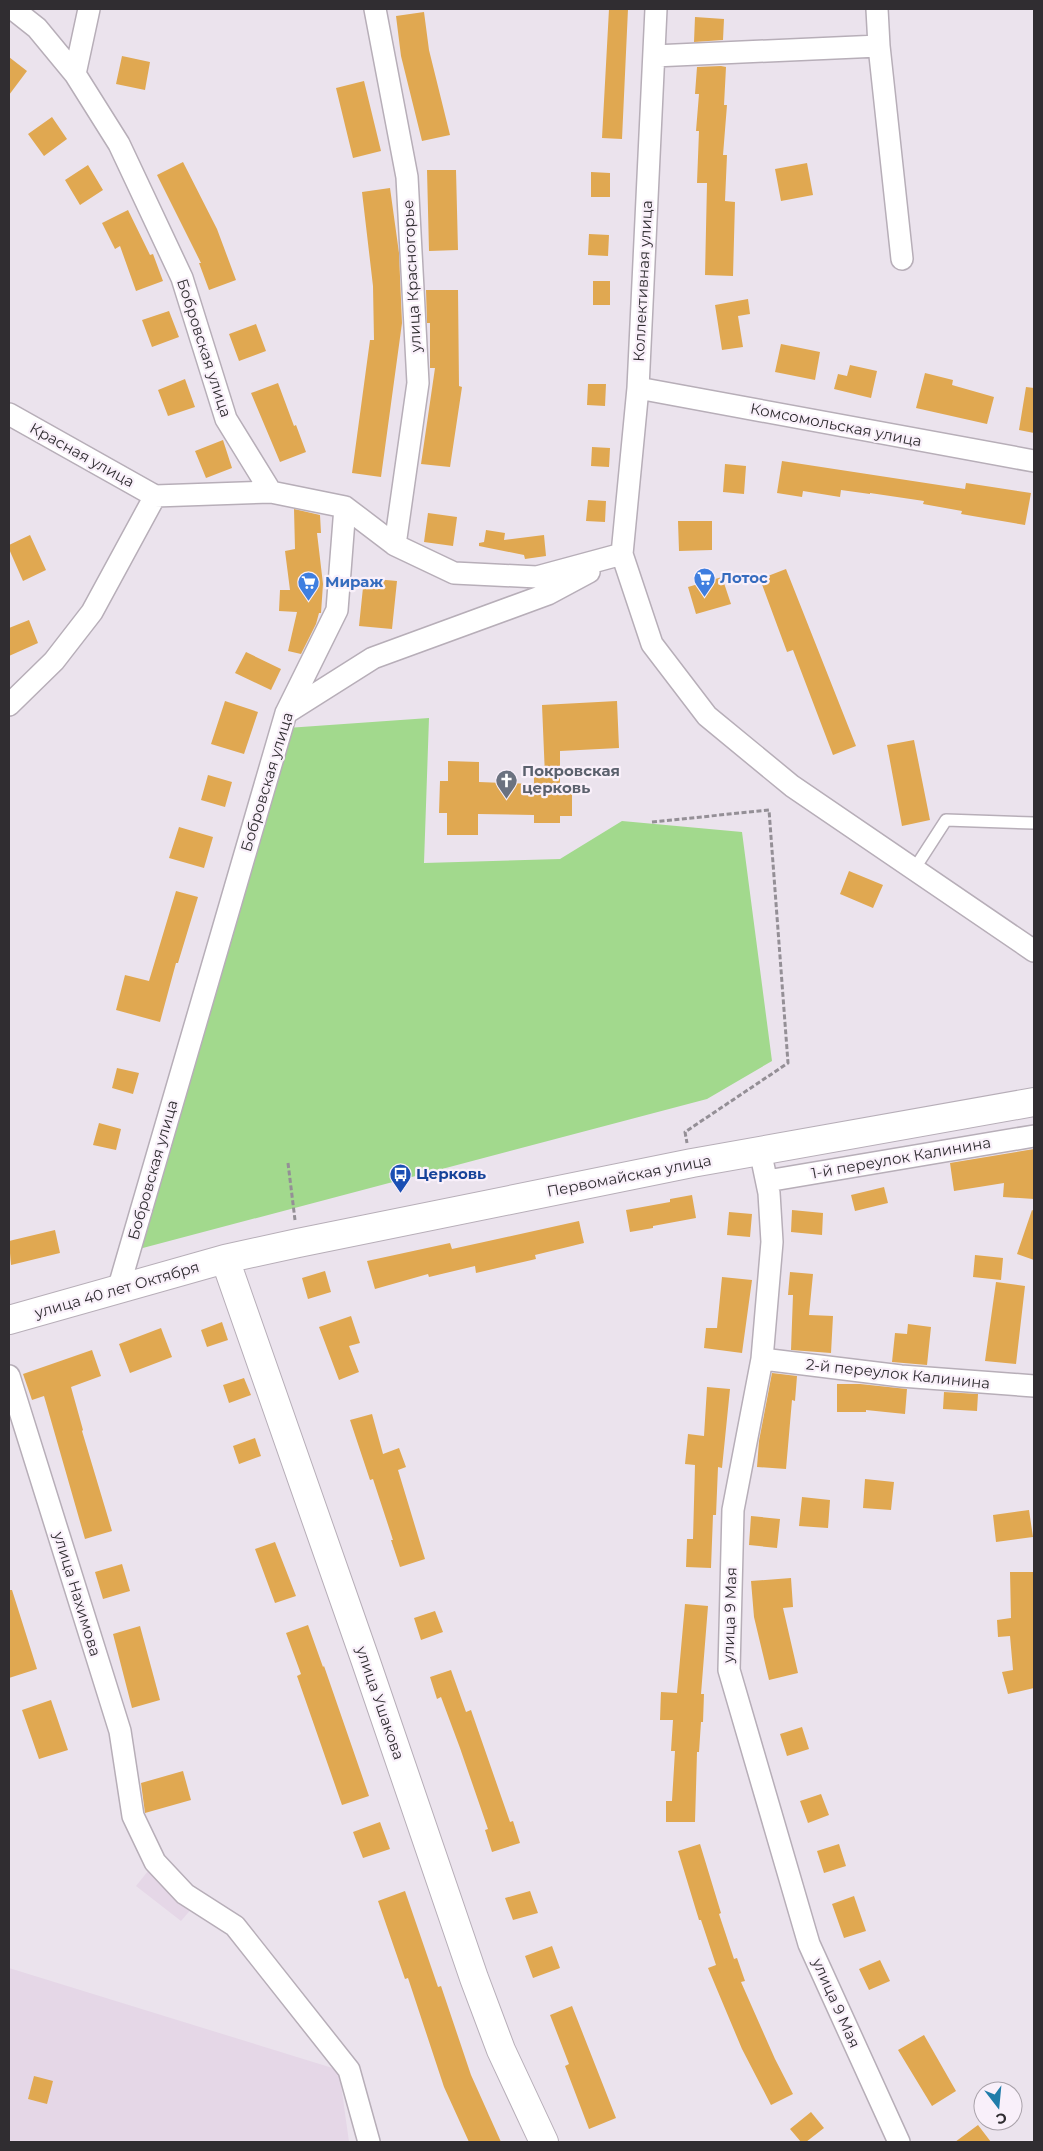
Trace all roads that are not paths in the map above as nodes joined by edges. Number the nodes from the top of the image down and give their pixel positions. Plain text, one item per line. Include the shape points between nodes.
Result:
1 (13, 9) edge
2 (89, 9) edge
3 (375, 9) edge
4 (656, 9) edge
5 (878, 9) edge
6 (879, 46) junction
7 (654, 56) junction
8 (75, 74) junction
9 (902, 259) dead end
10 (638, 388) junction
11 (9, 414) edge
12 (1034, 462) edge
13 (272, 492) junction
14 (155, 496) junction
15 (345, 506) junction
16 (395, 545) junction
17 (622, 554) junction
18 (9, 705) edge
19 (286, 713) junction
20 (1034, 823) edge
21 (915, 868) junction
22 (1034, 950) edge
23 (1034, 1102) edge
24 (1034, 1136) edge
25 (760, 1150) junction
26 (767, 1181) junction
27 (225, 1259) junction
28 (118, 1290) junction
29 (9, 1320) edge
30 (762, 1360) junction
31 (9, 1376) edge
32 (1034, 1386) edge
33 (369, 2142) edge
34 (544, 2142) edge
35 (899, 2142) edge

1 - 8 street, Бобровская улица via 37,28
2 - 8 street
3 - 16 street, улица Красногорье via 407,177 418,383
4 - 7 street, Коллективная улица
5 - 6 street
6 - 7 street
6 - 9 street
7 - 10 street, Коллективная улица
8 - 13 street, Бобровская улица via 119,144 182,278 226,420
10 - 12 street, Комсомольская улица
10 - 17 street, Коллективная улица
11 - 14 street, Красная улица
13 - 14 street
13 - 15 street
14 - 18 street via 92,612 54,661
15 - 16 street
15 - 19 street, Бобровская улица via 337,610
16 - 17 street via 454,573 537,577
17 - 19 street via 548,594 373,658
17 - 21 street via 652,644 707,716 792,786
19 - 28 street, Бобровская улица
20 - 21 lane via 946,820
21 - 22 street
23 - 25 main road, Первомайская улица
24 - 26 street, 1-й переулок Калинина
25 - 26 street, улица 9 Мая
25 - 27 main road, Первомайская улица
26 - 30 street, улица 9 Мая via 772,1242
27 - 28 main road, улица 40 лет Октября
27 - 34 main road, улица Ушакова via 474,1978 501,2050
28 - 29 main road, улица 40 лет Октября
30 - 32 street, 2-й переулок Калинина via 901,1376
30 - 35 street, улица 9 Мая via 733,1510 729,1670 809,1944
31 - 33 street, улица Нахимова via 120,1731 133,1816 155,1862 185,1894 235,1926 349,2070

